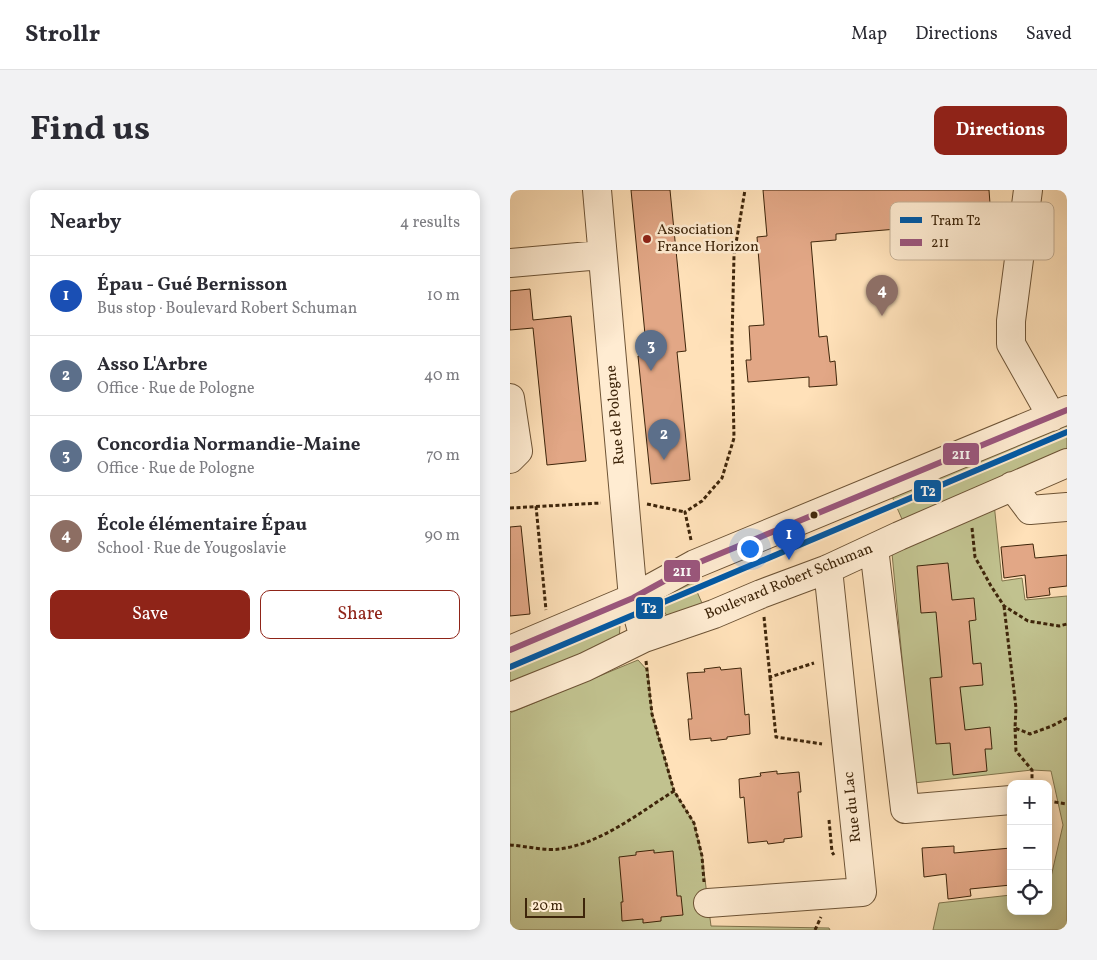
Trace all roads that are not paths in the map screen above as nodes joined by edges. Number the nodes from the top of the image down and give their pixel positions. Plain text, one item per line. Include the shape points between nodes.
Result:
1 (597, 190) edge
2 (601, 254) junction
3 (1019, 260) edge
4 (510, 263) edge
5 (510, 398) edge
6 (1059, 414) edge
7 (510, 460) edge
8 (1067, 463) edge
9 (1012, 486) junction
10 (1067, 507) edge
11 (874, 548) junction
12 (828, 569) junction
13 (633, 598) junction
14 (644, 638) junction
15 (510, 650) edge
16 (510, 697) edge
17 (1007, 800) edge
18 (708, 903) road end

1 - 2 street, Rue de Pologne
2 - 4 street
2 - 13 street, Rue de Pologne
3 - 6 street via 1011,344
5 - 7 street via 518,452
6 - 13 street via 695,564
8 - 9 street, Boulevard Robert Schuman
9 - 10 street via 1030,510
9 - 11 street, Boulevard Robert Schuman
11 - 12 street, Boulevard Robert Schuman
11 - 17 street via 905,809
12 - 14 street, Boulevard Robert Schuman
12 - 18 street, Rue du Lac via 862,892
13 - 14 street, Rue de Pologne
13 - 15 street
14 - 16 street, Boulevard Robert Schuman via 585,667

